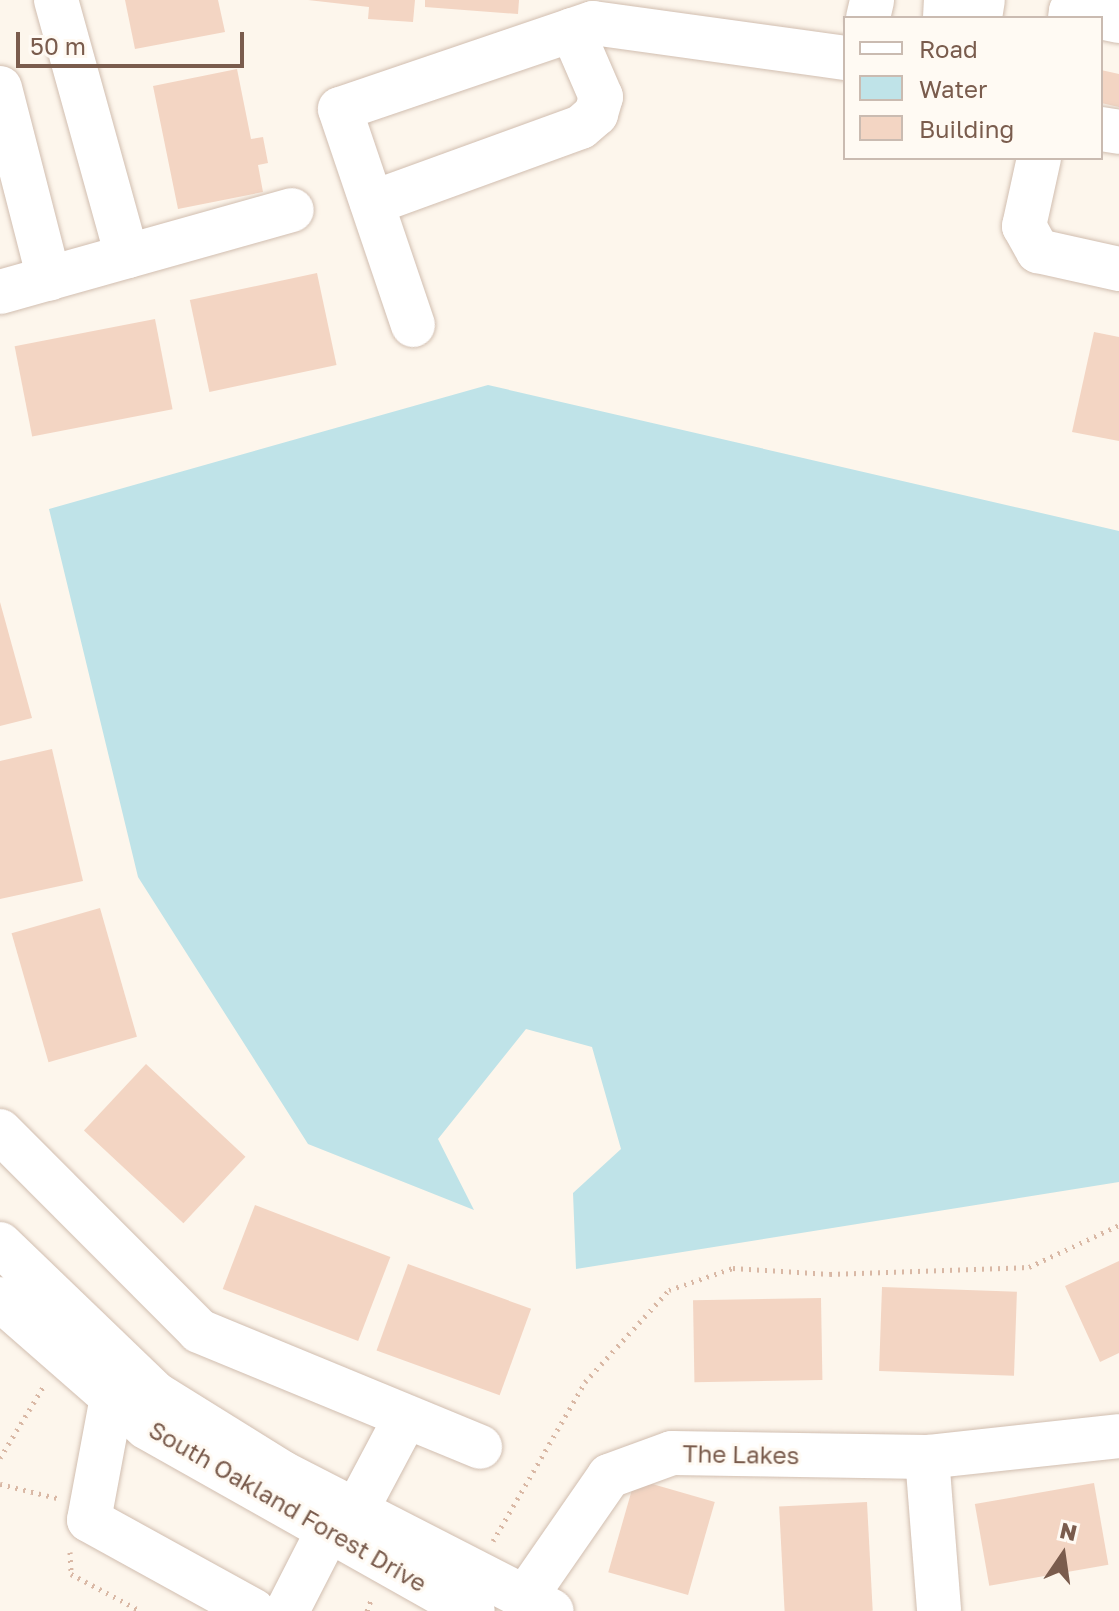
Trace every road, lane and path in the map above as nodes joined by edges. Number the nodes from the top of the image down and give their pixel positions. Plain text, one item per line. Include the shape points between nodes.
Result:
1 (56, 0) edge
2 (1070, 16) edge
3 (1095, 16) edge
4 (674, 17) edge
5 (587, 18) edge
6 (843, 58) edge
7 (0, 88) edge
8 (1039, 160) edge
9 (372, 203) junction
10 (292, 210) dead end
11 (127, 256) junction
12 (1119, 269) edge
13 (49, 279) junction
14 (0, 292) edge
15 (413, 325) dead end
16 (0, 1131) edge
17 (1119, 1225) edge
18 (0, 1244) edge
19 (0, 1299) edge
20 (45, 1384) dead end
21 (124, 1386) junction
22 (406, 1417) junction
23 (1119, 1436) edge
24 (480, 1447) dead end
25 (927, 1457) junction
26 (0, 1458) edge
27 (343, 1520) junction
28 (474, 1582) edge
29 (372, 1597) dead end
30 (539, 1604) edge
31 (254, 1611) edge
32 (287, 1611) edge
33 (367, 1611) edge
34 (939, 1611) edge

1 - 11 street
2 - 3 street via 1071,11
4 - 5 street
4 - 6 street
5 - 9 street via 601,97 596,114 581,127
5 - 9 street via 340,109
7 - 13 street
8 - 12 street via 1024,226 1038,251
9 - 15 street
10 - 11 street
11 - 13 street
13 - 14 street
16 - 22 street via 199,1331
17 - 28 path via 1029,1267 830,1274 733,1268 669,1290 585,1382
18 - 21 street, South Oakland Forest Drive
19 - 21 street, South Oakland Forest Drive
20 - 26 path
21 - 27 street, South Oakland Forest Drive via 146,1427
21 - 31 street via 89,1520
22 - 24 street
22 - 27 street
23 - 25 street, The Lakes
25 - 30 street, The Lakes via 672,1453 609,1476
25 - 34 street
27 - 28 street, South Oakland Forest Drive
27 - 32 street
28 - 30 street, South Oakland Forest Drive
29 - 33 path

